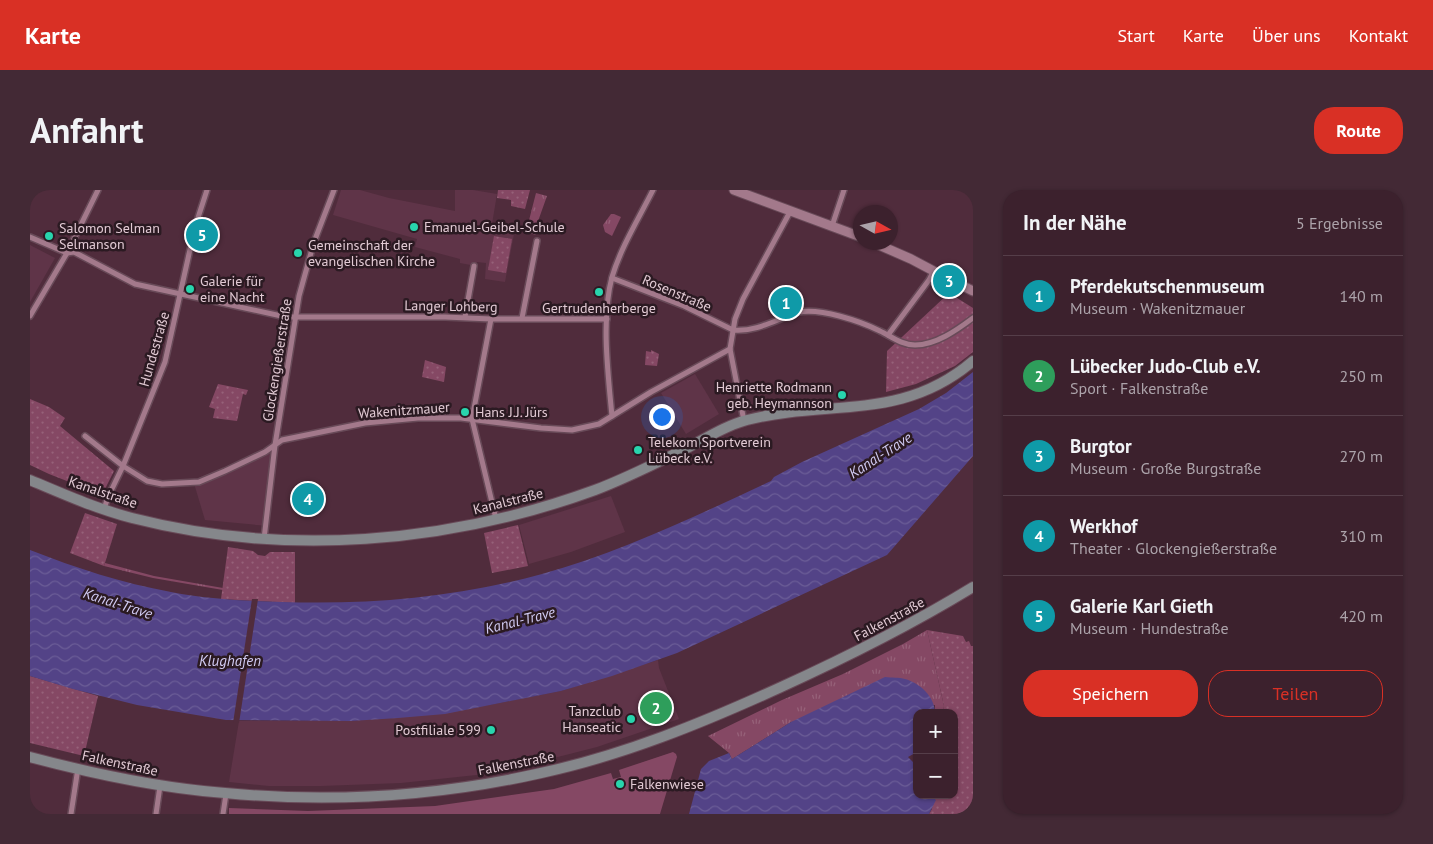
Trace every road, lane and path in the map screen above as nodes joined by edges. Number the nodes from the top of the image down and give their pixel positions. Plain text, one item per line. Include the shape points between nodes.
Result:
1 (98, 190) edge
2 (208, 190) edge
3 (334, 190) edge
4 (653, 190) edge
5 (734, 190) edge
6 (844, 190) edge
7 (791, 210) junction
8 (832, 226) junction
9 (853, 234) edge
10 (30, 237) edge
11 (537, 242) dead end
12 (890, 250) edge
13 (67, 252) junction
14 (474, 266) dead end
15 (934, 270) junction
16 (944, 273) tunnel mouth
17 (612, 278) junction
18 (973, 286) edge
19 (973, 291) edge
20 (181, 293) junction
21 (30, 316) edge
22 (296, 317) junction
23 (465, 317) junction
24 (522, 318) junction
25 (973, 318) edge
26 (491, 319) junction
27 (607, 319) junction
28 (733, 330) junction
29 (888, 335) junction
30 (730, 349) junction
31 (973, 361) edge
32 (612, 416) junction
33 (472, 419) junction
34 (744, 421) junction
35 (85, 436) dead end
36 (275, 445) junction
37 (124, 466) junction
38 (30, 480) edge
39 (104, 509) junction
40 (496, 520) junction
41 (264, 539) junction
42 (973, 587) edge
43 (30, 757) edge
44 (78, 768) junction
45 (160, 785) junction
46 (226, 794) junction
47 (71, 814) edge
48 (156, 814) edge
49 (223, 814) edge

1 - 13 street
2 - 20 street, Hundestraße via 195,227
3 - 22 street, Glockengießerstraße via 314,242
4 - 17 street
5 - 7 street
6 - 8 street
7 - 8 street
7 - 28 street via 743,300
8 - 9 street
10 - 13 street, Langer Lohberg
11 - 24 street
12 - 15 street
13 - 20 street, Langer Lohberg via 74,252 135,284
13 - 21 street
14 - 23 street
15 - 16 street
15 - 29 street
17 - 27 street
17 - 28 street, Rosenstraße via 684,306
18 - 19 street via 957,279
20 - 22 street, Langer Lohberg
20 - 37 street, Hundestraße via 164,362
22 - 23 street, Langer Lohberg
22 - 36 street, Glockengießerstraße
23 - 26 street, Langer Lohberg
24 - 26 street, Langer Lohberg
24 - 27 street, Langer Lohberg
25 - 29 street via 947,335 924,344 900,342
26 - 33 street
27 - 32 street
28 - 29 street via 754,329 798,312 841,316
28 - 30 street
30 - 32 street, Wakenitzmauer
30 - 34 street
31 - 34 main road, Kanalstraße via 933,388 900,400 862,407 771,414
32 - 33 street, Wakenitzmauer via 599,424 572,430
33 - 36 street, Wakenitzmauer via 418,418 364,423 282,440
33 - 40 street
34 - 40 main road, Kanalstraße via 599,488
35 - 37 street, Wakenitzmauer
36 - 37 street, Wakenitzmauer via 199,482 162,484 147,481
36 - 41 street, Glockengießerstraße
37 - 39 street, Hundestraße
38 - 39 main road, Kanalstraße
39 - 41 main road, Kanalstraße via 165,526
40 - 41 main road, Kanalstraße via 384,538
42 - 46 main road, Falkenstraße via 856,652 762,696 711,719 605,756 542,773 399,794 292,797
43 - 44 main road, Falkenstraße
44 - 45 main road, Falkenstraße
44 - 47 street
45 - 46 main road, Falkenstraße
45 - 48 street
46 - 49 street

